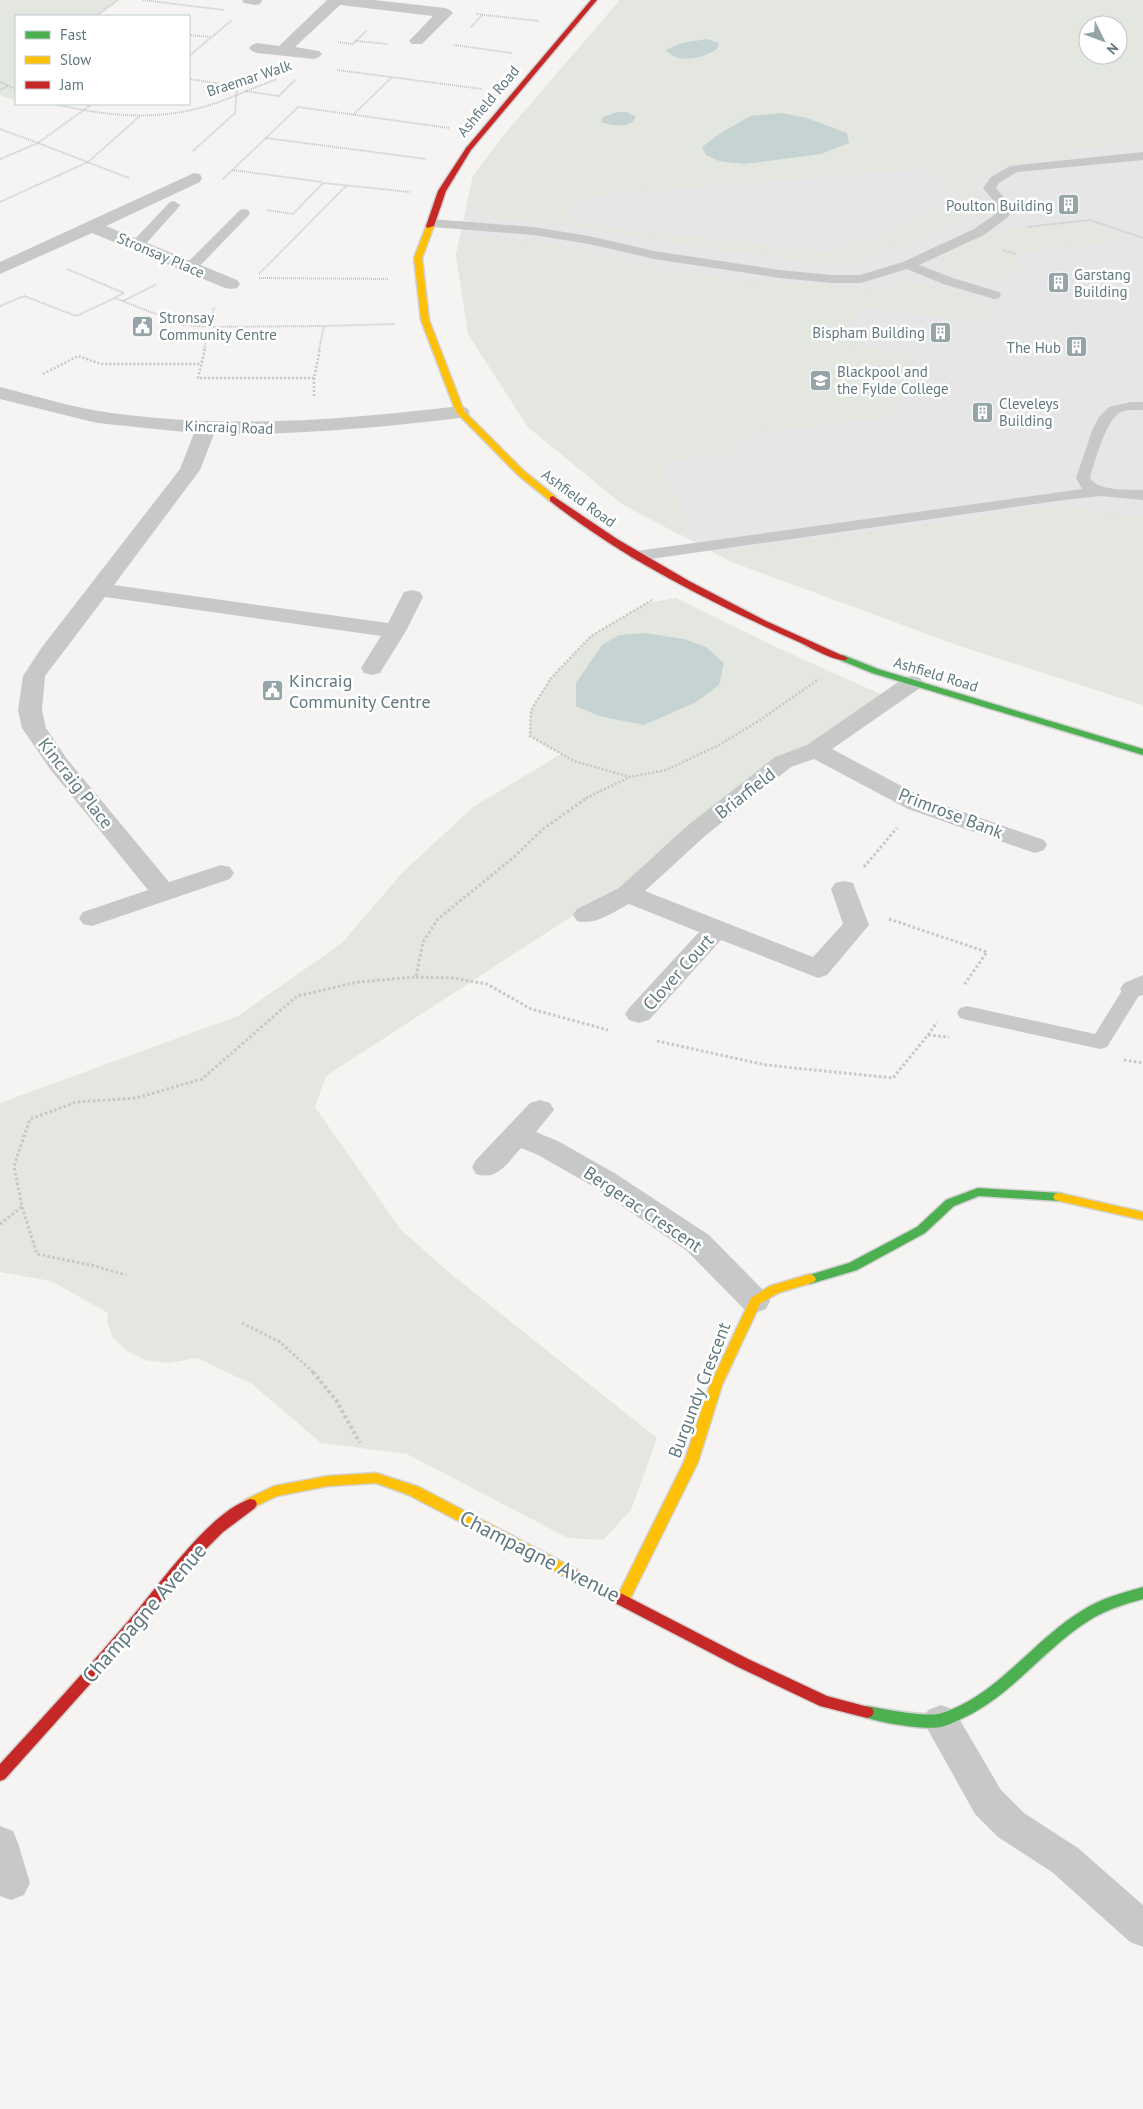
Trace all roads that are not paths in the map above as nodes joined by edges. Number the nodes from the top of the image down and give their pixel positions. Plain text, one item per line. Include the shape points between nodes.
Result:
1 (336, 0) edge
2 (594, 0) edge
3 (417, 40) dead end
4 (257, 48) dead end
5 (283, 50) junction
6 (314, 54) road end
7 (1143, 156) edge
8 (194, 178) dead end
9 (171, 195) junction
10 (244, 213) dead end
11 (432, 223) junction
12 (91, 226) junction
13 (137, 245) junction
14 (908, 265) junction
15 (191, 268) junction
16 (0, 269) edge
17 (231, 284) dead end
18 (994, 295) dead end
19 (1, 394) edge
20 (1143, 406) edge
21 (460, 412) junction
22 (206, 428) junction
23 (1101, 492) junction
24 (1143, 495) edge
25 (637, 556) junction
26 (98, 589) junction
27 (412, 598) dead end
28 (395, 631) junction
29 (372, 668) dead end
30 (912, 683) junction
31 (815, 750) junction
32 (1143, 752) edge
33 (1035, 845) dead end
34 (220, 874) dead end
35 (164, 893) junction
36 (628, 894) junction
37 (847, 898) road end
38 (586, 914) dead end
39 (92, 918) dead end
40 (716, 929) junction
41 (1138, 986) edge
42 (968, 1013) dead end
43 (639, 1014) dead end
44 (540, 1110) dead end
45 (517, 1135) junction
46 (486, 1167) dead end
47 (1143, 1216) edge
48 (755, 1301) junction
49 (1143, 1593) edge
50 (623, 1599) junction
51 (941, 1721) junction
52 (0, 1774) edge
53 (0, 1844) edge
54 (11, 1883) dead end
55 (1143, 1929) edge

1 - 3 street via 445,13
1 - 5 street
2 - 11 street, Ashfield Road via 459,163 440,196
4 - 5 street
5 - 6 street
7 - 14 lane via 1014,169 995,180 989,188 999,199 1004,214 979,232
8 - 9 street, Stronsay Place
9 - 12 street, Stronsay Place
9 - 13 lane
10 - 15 lane
11 - 14 lane via 533,231 654,255 832,279 861,279
11 - 21 street, Ashfield Road via 418,258 426,323
12 - 13 street, Stronsay Place
12 - 16 street, Stronsay Place
13 - 15 street, Stronsay Place
14 - 18 lane
15 - 17 street, Stronsay Place
19 - 22 street, Kincraig Road via 110,419
20 - 23 lane via 1118,408 1108,414 1098,430 1083,478 1088,486
21 - 22 street, Kincraig Road via 386,422 282,429
21 - 25 street, Ashfield Road via 528,479 577,518
22 - 26 street, Kincraig Place via 190,470
23 - 24 lane
23 - 25 lane
25 - 30 street, Ashfield Road via 777,630 847,661
26 - 28 street
26 - 35 street, Kincraig Place via 34,676 30,710 34,728 58,764
27 - 28 street
28 - 29 street
30 - 31 street, Briarfield
30 - 32 street, Ashfield Road
31 - 33 street, Primrose Bank via 917,804
31 - 36 street, Briarfield via 783,762 696,832
34 - 35 street
35 - 39 street
36 - 38 street, Briarfield
36 - 40 street, Clover Court
37 - 40 street, Clover Court via 856,925 818,969
40 - 43 street, Clover Court
41 - 42 lane via 1100,1042
44 - 45 street
45 - 46 street
45 - 48 street, Bergerac Crescent via 548,1148 662,1217 698,1243
47 - 48 street via 1065,1198 978,1192 950,1203 921,1230 853,1267 774,1289
48 - 50 street, Burgundy Crescent via 716,1384 691,1462
49 - 51 street via 1129,1595 1088,1613 1054,1638 1019,1672 975,1704
50 - 51 street, Champagne Avenue via 743,1663 825,1702 882,1716
50 - 52 street, Champagne Avenue via 414,1491 376,1478 328,1481 274,1491 237,1512 200,1546 68,1701
51 - 55 street via 988,1802 1011,1825 1065,1860
53 - 54 street

